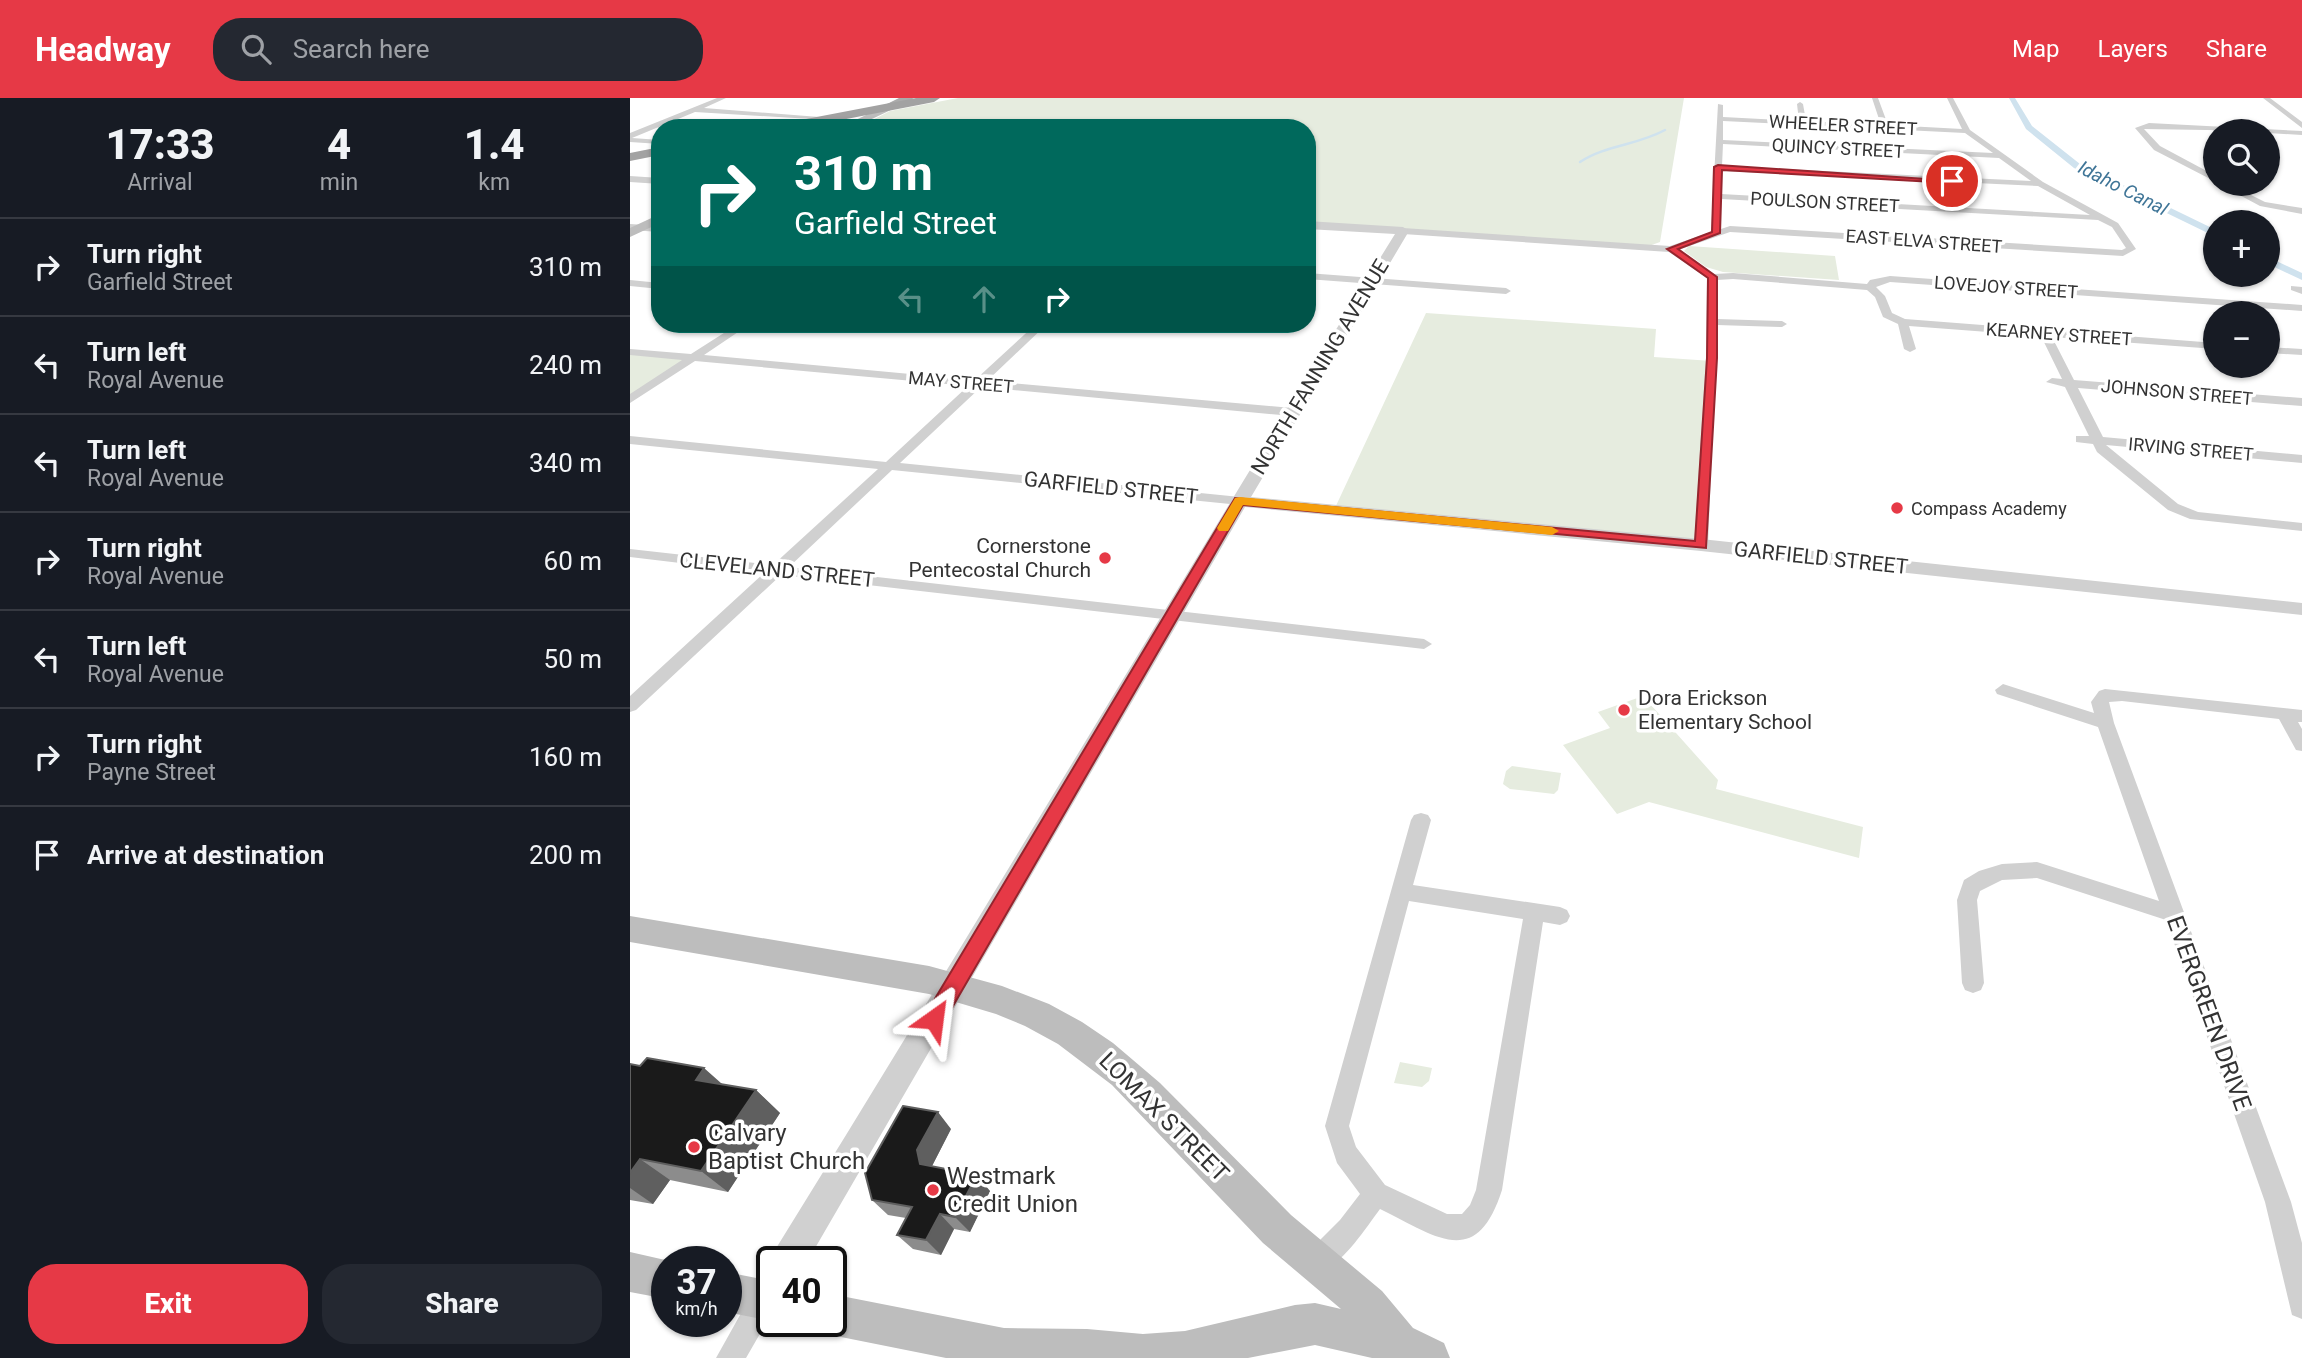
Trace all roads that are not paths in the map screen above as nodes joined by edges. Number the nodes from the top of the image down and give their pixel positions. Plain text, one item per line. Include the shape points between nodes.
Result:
1 (723, 98) edge
2 (908, 98) edge
3 (934, 98) edge
4 (1875, 98) edge
5 (1950, 98) edge
6 (2266, 98) edge
7 (1800, 104) dead end
8 (1720, 105) dead end
9 (891, 106) junction
10 (694, 110) junction
11 (828, 118) junction
12 (673, 119) edge
13 (823, 119) edge
14 (844, 119) edge
15 (862, 119) edge
16 (1720, 119) junction
17 (1803, 123) junction
18 (1885, 127) junction
19 (2203, 127) edge
20 (2302, 127) edge
21 (651, 129) edge
22 (1967, 131) junction
23 (2280, 131) edge
24 (2302, 132) edge
25 (630, 138) edge
26 (651, 141) edge
27 (1719, 142) junction
28 (651, 153) edge
29 (1999, 156) junction
30 (630, 157) edge
31 (1718, 167) junction
32 (2203, 173) edge
33 (630, 180) edge
34 (651, 181) edge
35 (2040, 184) junction
36 (1716, 195) junction
37 (2247, 196) edge
38 (2302, 211) edge
39 (2102, 219) junction
40 (651, 222) edge
41 (1316, 226) edge
42 (634, 229) edge
43 (1403, 231) junction
44 (1716, 233) junction
45 (1671, 249) junction
46 (1316, 277) edge
47 (1712, 277) junction
48 (1371, 281) junction
49 (630, 283) edge
50 (651, 285) edge
51 (1870, 287) junction
52 (1506, 291) dead end
53 (2302, 308) edge
54 (1712, 322) junction
55 (1903, 322) junction
56 (1782, 324) dead end
57 (731, 333) edge
58 (1032, 333) edge
59 (2045, 333) junction
60 (2203, 345) edge
61 (1910, 349) dead end
62 (2280, 351) edge
63 (630, 352) edge
64 (2302, 352) edge
65 (692, 358) junction
66 (2052, 382) dead end
67 (977, 383) junction
68 (2068, 383) junction
69 (630, 398) edge
70 (2302, 402) edge
71 (1292, 412) junction
72 (2080, 439) dead end
73 (630, 440) edge
74 (2097, 441) junction
75 (2302, 459) edge
76 (887, 466) junction
77 (1240, 501) junction
78 (2302, 527) edge
79 (1701, 545) junction
80 (630, 553) edge
81 (775, 569) junction
82 (2302, 609) edge
83 (1172, 615) junction
84 (1424, 644) dead end
85 (2003, 690) dead end
86 (630, 706) edge
87 (2294, 715) edge
88 (2105, 723) junction
89 (2302, 745) edge
90 (1421, 820) dead end
91 (1401, 892) junction
92 (1534, 912) junction
93 (2173, 914) junction
94 (1560, 916) dead end
95 (630, 929) edge
96 (1973, 984) dead end
97 (954, 986) junction
98 (1376, 1194) junction
99 (798, 1246) edge
100 (1315, 1263) junction
101 (630, 1272) edge
102 (2300, 1274) edge
103 (651, 1276) edge
104 (756, 1302) edge
105 (2302, 1306) edge
106 (847, 1318) edge
107 (1412, 1354) edge
108 (1011, 1355) edge
109 (730, 1358) edge

1 - 10 street
2 - 9 main road
3 - 9 highway
4 - 18 street
5 - 22 street
6 - 20 street
7 - 17 street
8 - 16 street
9 - 11 highway
9 - 15 main road
10 - 11 street
10 - 12 street
11 - 13 highway
11 - 14 highway
16 - 17 street, WHEELER STREET
16 - 27 street
17 - 18 street, WHEELER STREET
18 - 22 street, WHEELER STREET
19 - 32 street via 2139,128 2157,148
21 - 25 street
22 - 29 street
23 - 24 street
25 - 26 street
27 - 29 street, QUINCY STREET
27 - 31 street
28 - 30 highway
29 - 35 street
31 - 35 street
31 - 36 street
33 - 34 street
35 - 39 street
36 - 39 street, POULSON STREET
36 - 44 street
37 - 38 street via 2263,204
39 - 44 street, EAST ELVA STREET via 2115,225 2132,249 2123,253 1730,229
40 - 42 main road
41 - 43 street
43 - 45 street
43 - 48 street, NORTH FANNING AVENUE
44 - 45 street, EAST ELVA STREET
45 - 47 street
46 - 48 street
47 - 51 street, LOVEJOY STREET
47 - 54 street
48 - 52 street
48 - 71 street, NORTH FANNING AVENUE
49 - 50 street
51 - 53 street, LOVEJOY STREET via 1890,279
51 - 55 street via 1880,296 1887,315
54 - 56 street
54 - 79 street
55 - 59 street, KEARNEY STREET
55 - 61 street
57 - 65 street
58 - 67 street
59 - 60 street, KEARNEY STREET
59 - 68 street
62 - 64 street
63 - 65 street, MAY STREET
65 - 67 street, MAY STREET
65 - 69 street
66 - 68 street, JOHNSON STREET
67 - 71 street, MAY STREET
67 - 76 street
68 - 70 street, JOHNSON STREET
68 - 74 street
71 - 77 street, NORTH FANNING AVENUE
72 - 74 street, IRVING STREET
73 - 76 street, GARFIELD STREET
74 - 75 street, IRVING STREET
74 - 78 street via 2173,508 2195,516
76 - 77 street, GARFIELD STREET
76 - 81 street
77 - 79 street, GARFIELD STREET
77 - 83 street, NORTH FANNING AVENUE
79 - 82 street, GARFIELD STREET
80 - 81 street, CLEVELAND STREET
81 - 83 street, CLEVELAND STREET
81 - 86 street
83 - 84 street, CLEVELAND STREET
83 - 97 street, NORTH FANNING AVENUE
85 - 88 street
87 - 88 street via 2105,695 2100,702
87 - 89 street
88 - 93 street, EVERGREEN DRIVE
90 - 91 street
91 - 92 street
91 - 98 street via 1337,1126 1346,1154
92 - 94 street
92 - 98 street via 1483,1210 1469,1227 1457,1229
93 - 96 street via 2037,870 1992,873 1971,887 1966,900
93 - 102 street, EVERGREEN DRIVE
95 - 97 main road, LOMAX STREET
97 - 99 street, NORTH FANNING AVENUE
97 - 100 main road, LOMAX STREET via 1060,1027 1100,1052
98 - 100 street
100 - 107 main road, LOMAX STREET via 1360,1298
101 - 103 main road
102 - 105 street, EVERGREEN DRIVE
104 - 109 street
106 - 108 main road
107 - 108 main road via 1315,1324 1185,1352 1143,1355 1087,1350

